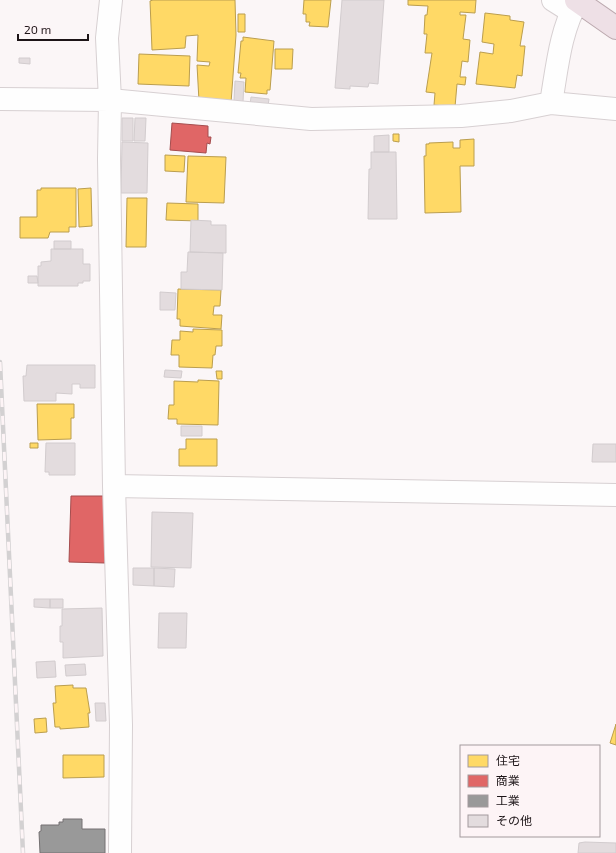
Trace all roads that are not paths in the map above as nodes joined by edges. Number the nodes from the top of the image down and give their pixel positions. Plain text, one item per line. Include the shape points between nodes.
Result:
1 (111, 0) edge
2 (553, 0) edge
3 (576, 3) edge
4 (616, 28) edge
5 (0, 99) edge
6 (110, 100) junction
7 (551, 104) junction
8 (616, 109) edge
9 (114, 486) junction
10 (616, 495) edge
11 (120, 853) edge

1 - 6 street via 107,38
2 - 3 street
3 - 4 highway
3 - 7 street via 562,43
5 - 6 street
6 - 7 street via 311,118 461,116
6 - 9 street via 108,159
7 - 8 street
9 - 10 street
9 - 11 street via 120,725

